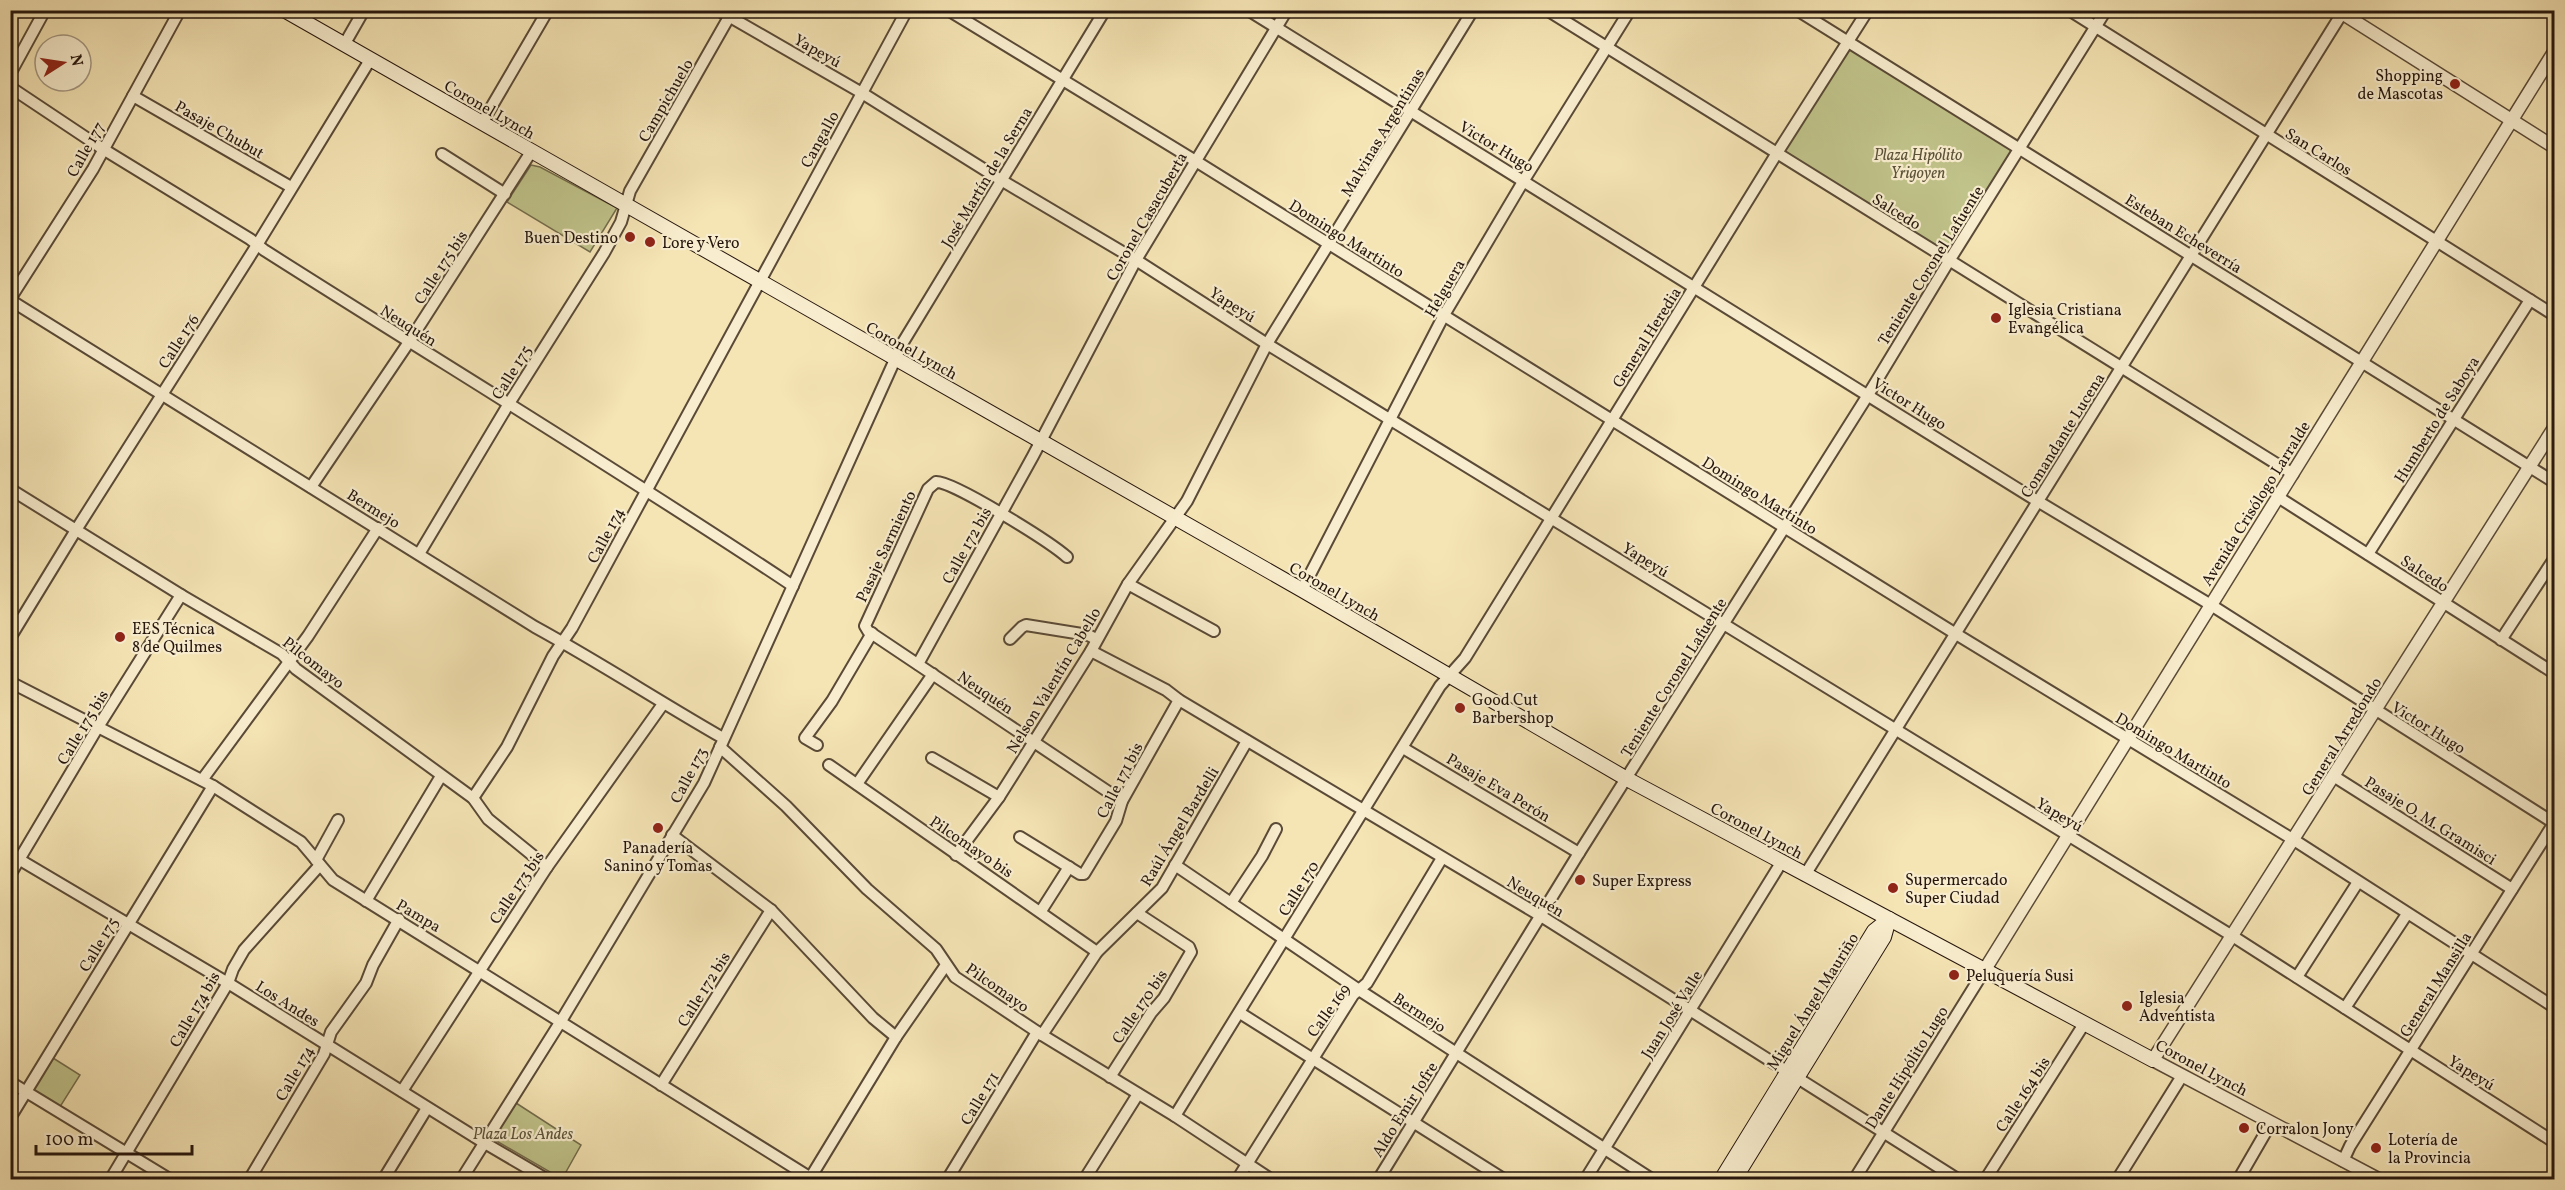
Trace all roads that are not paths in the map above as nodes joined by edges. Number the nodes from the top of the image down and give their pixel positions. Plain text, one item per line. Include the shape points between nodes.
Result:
1 (45, 10) edge
2 (180, 10) edge
3 (284, 10) edge
4 (364, 10) edge
5 (548, 10) edge
6 (718, 10) edge
7 (907, 10) edge
8 (948, 10) edge
9 (1105, 10) edge
10 (1248, 10) edge
11 (1287, 10) edge
12 (1473, 10) edge
13 (1547, 10) edge
14 (1630, 10) edge
15 (1797, 10) edge
16 (1868, 10) edge
17 (2069, 10) edge
18 (2106, 10) edge
19 (2341, 12) edge
20 (731, 14) edge
21 (2096, 27) junction
22 (1276, 29) junction
23 (1848, 42) junction
24 (344, 45) junction
25 (1608, 47) junction
26 (2554, 52) edge
27 (370, 60) junction
28 (10, 74) edge
29 (1062, 80) junction
30 (10, 87) edge
31 (862, 93) junction
32 (133, 96) junction
33 (1412, 112) junction
34 (2514, 120) junction
35 (482, 123) junction
36 (2265, 135) junction
37 (2554, 147) edge
38 (103, 149) junction
39 (2019, 149) junction
40 (531, 152) junction
41 (1777, 153) junction
42 (442, 154) dead end
43 (1194, 160) junction
44 (1001, 180) junction
45 (1524, 180) junction
46 (291, 188) junction
47 (505, 194) junction
48 (626, 205) junction
49 (2438, 242) junction
50 (257, 245) junction
51 (1330, 246) junction
52 (2191, 255) junction
53 (1136, 260) junction
54 (1949, 261) junction
55 (758, 282) junction
56 (1695, 286) junction
57 (10, 299) edge
58 (2530, 300) junction
59 (1444, 315) junction
60 (2554, 315) edge
61 (409, 342) junction
62 (1267, 344) junction
63 (894, 360) junction
64 (2362, 362) junction
65 (2122, 367) junction
66 (161, 395) junction
67 (1868, 395) junction
68 (508, 405) junction
69 (2454, 418) junction
70 (1390, 419) junction
71 (1612, 420) junction
72 (2554, 428) edge
73 (1041, 442) junction
74 (2530, 467) junction
75 (2293, 474) junction
76 (2554, 482) edge
77 (311, 487) junction
78 (10, 489) edge
79 (646, 490) junction
80 (2278, 497) junction
81 (2039, 501) junction
82 (1000, 514) junction
83 (1551, 518) junction
84 (1175, 519) junction
85 (378, 528) junction
86 (1784, 528) junction
87 (76, 530) junction
88 (419, 554) junction
89 (2368, 554) junction
90 (1067, 557) dead end
91 (2554, 559) edge
92 (1128, 584) junction
93 (793, 586) junction
94 (1302, 590) junction
95 (182, 595) junction
96 (2445, 603) junction
97 (2211, 605) junction
98 (1723, 624) junction
99 (869, 630) junction
100 (1214, 631) dead end
101 (1956, 634) junction
102 (10, 638) edge
103 (1011, 639) dead end
104 (1096, 639) junction
105 (2501, 640) junction
106 (563, 642) junction
107 (1091, 651) junction
108 (289, 659) junction
109 (918, 664) junction
110 (2554, 673) edge
111 (933, 674) junction
112 (1448, 677) junction
113 (10, 682) edge
114 (1179, 700) junction
115 (663, 704) junction
116 (2376, 712) junction
117 (98, 727) junction
118 (1896, 732) junction
119 (2128, 740) junction
120 (1247, 741) junction
121 (1034, 742) junction
122 (722, 743) junction
123 (817, 745) dead end
124 (1403, 748) junction
125 (932, 758) dead end
126 (829, 765) dead end
127 (441, 776) junction
128 (2335, 777) junction
129 (1627, 779) junction
130 (202, 780) junction
131 (857, 784) junction
132 (213, 786) junction
133 (999, 797) junction
134 (473, 798) junction
135 (1122, 801) junction
136 (1364, 810) junction
137 (338, 820) dead end
138 (2554, 823) edge
139 (1276, 830) dead end
140 (672, 835) junction
141 (2066, 836) junction
142 (1020, 837) dead end
143 (2294, 840) junction
144 (1579, 853) junction
145 (956, 855) junction
146 (15, 857) edge
147 (1442, 858) junction
148 (318, 862) junction
149 (1781, 862) junction
150 (1175, 865) junction
151 (547, 867) junction
152 (1069, 867) junction
153 (10, 875) edge
154 (1805, 875) junction
155 (2358, 882) junction
156 (2512, 889) junction
157 (366, 901) junction
158 (1231, 903) junction
159 (771, 910) junction
160 (1041, 910) junction
161 (1137, 913) junction
162 (2407, 914) junction
163 (1541, 916) junction
164 (1889, 919) junction
165 (399, 920) junction
166 (127, 924) junction
167 (2234, 937) junction
168 (1285, 938) junction
169 (1097, 952) junction
170 (2472, 954) junction
171 (946, 965) junction
172 (479, 969) junction
173 (1984, 971) junction
174 (2298, 977) junction
175 (228, 983) junction
176 (1359, 990) junction
177 (2345, 1008) junction
178 (2554, 1008) edge
179 (1691, 1010) junction
180 (1240, 1013) junction
181 (561, 1021) junction
182 (2084, 1024) junction
183 (1040, 1034) junction
184 (896, 1037) junction
185 (327, 1045) junction
186 (2410, 1051) junction
187 (1456, 1053) junction
188 (1312, 1057) junction
189 (2153, 1060) junction
190 (1793, 1074) junction
191 (2182, 1076) junction
192 (1110, 1077) junction
193 (10, 1082) edge
194 (661, 1085) junction
195 (402, 1091) junction
196 (27, 1092) junction
197 (1138, 1094) junction
198 (427, 1108) junction
199 (1175, 1116) junction
200 (10, 1118) edge
201 (1414, 1121) junction
202 (2271, 1123) junction
203 (1884, 1132) junction
204 (483, 1142) junction
205 (2554, 1142) edge
206 (1606, 1148) junction
207 (127, 1152) junction
208 (2343, 1161) junction
209 (1247, 1164) junction
210 (1382, 1178) edge
211 (2371, 1178) edge
212 (110, 1179) edge
213 (171, 1179) edge
214 (249, 1179) edge
215 (383, 1179) edge
216 (461, 1179) edge
217 (548, 1179) edge
218 (811, 1179) edge
219 (947, 1179) edge
220 (1084, 1179) edge
221 (1237, 1179) edge
222 (1272, 1179) edge
223 (1505, 1179) edge
224 (1586, 1179) edge
225 (1653, 1179) edge
226 (1721, 1179) edge
227 (1734, 1179) edge
228 (1854, 1179) edge
229 (1959, 1179) edge
230 (1985, 1179) edge
231 (2117, 1179) edge
232 (2238, 1179) edge

1 - 28 street
2 - 32 street, Calle 177
3 - 24 main road, Coronel Lynch
4 - 24 street
5 - 35 street
6 - 20 street, Yapeyú
7 - 31 street, Cangallo
8 - 29 street, Domingo Martinto
9 - 29 street, José Martín de la Serna
10 - 22 street, Victor Hugo
11 - 22 street, Coronel Casacuberta
12 - 33 street, Malvinas Argentinas
13 - 25 street, Salcedo
14 - 25 street, Helguera
15 - 23 street, Esteban Echeverría
16 - 23 street, General Heredia
17 - 21 street, San Carlos
18 - 21 street, Teniente Coronel Lafuente
19 - 34 street
19 - 36 street, Comandante Lucena
20 - 31 street, Yapeyú
20 - 48 street, Campichuelo via 630,191
21 - 36 street, San Carlos
21 - 39 street, Teniente Coronel Lafuente
22 - 33 street, Victor Hugo
22 - 43 street, Coronel Casacuberta
23 - 39 street, Esteban Echeverría
23 - 41 street, General Heredia
24 - 27 main road, Coronel Lynch
25 - 41 street, Salcedo
25 - 45 street, Helguera
26 - 34 street, Avenida Crisólogo Larralde
27 - 35 main road, Coronel Lynch
27 - 46 street, Calle 176
29 - 43 street, Domingo Martinto
29 - 44 street, José Martín de la Serna
30 - 38 street, Neuquén
31 - 44 street, Yapeyú
31 - 55 street, Cangallo
32 - 38 street, Calle 177
32 - 46 street, Pasaje Chubut
33 - 45 street, Victor Hugo
33 - 51 street, Malvinas Argentinas
34 - 37 street
34 - 49 street, Avenida Crisólogo Larralde
35 - 40 main road, Coronel Lynch
36 - 49 street, San Carlos
36 - 52 street, Comandante Lucena
38 - 50 street, Neuquén
38 - 57 street, Calle 177
39 - 52 street, Esteban Echeverría
39 - 54 street, Teniente Coronel Lafuente
40 - 47 street, Calle 175 bis
40 - 48 main road, Coronel Lynch
41 - 54 street, Salcedo
41 - 56 street, General Heredia
42 - 47 street
43 - 51 street, Domingo Martinto
43 - 53 street, Coronel Casacuberta
44 - 53 street, Yapeyú
44 - 63 street, José Martín de la Serna
45 - 56 street, Victor Hugo
45 - 59 street, Helguera
46 - 50 street, Calle 176
47 - 61 street, Calle 175 bis
48 - 55 main road, Coronel Lynch
48 - 68 street, Calle 175 via 604,253
49 - 58 street, San Carlos
49 - 64 street, Avenida Crisólogo Larralde
50 - 61 street, Neuquén
50 - 66 street, Calle 176
51 - 59 street, Domingo Martinto
51 - 62 street, Malvinas Argentinas
52 - 64 street, Esteban Echeverría
52 - 65 street, Comandante Lucena
53 - 62 street, Yapeyú
53 - 73 street, Coronel Casacuberta
54 - 65 street, Salcedo
54 - 67 street, Teniente Coronel Lafuente
55 - 63 main road, Coronel Lynch
55 - 79 street, Calle 174
56 - 67 street, Victor Hugo
56 - 71 street, General Heredia
57 - 66 street, Bermejo
58 - 60 street, San Carlos
58 - 69 street, Humberto de Saboya
59 - 70 street, Helguera
59 - 71 street, Domingo Martinto
61 - 68 street, Neuquén
61 - 77 street, Calle 175 bis
62 - 70 street, Yapeyú
62 - 84 street, Malvinas Argentinas via 1188,501
63 - 73 main road, Coronel Lynch
63 - 93 street, Calle 173
64 - 69 street, Esteban Echeverría
64 - 75 street, Avenida Crisólogo Larralde
65 - 75 street, Salcedo
65 - 81 street, Comandante Lucena
66 - 77 street, Bermejo
66 - 87 street, Calle 176
67 - 81 street, Victor Hugo
67 - 86 street, Teniente Coronel Lafuente
68 - 79 street, Neuquén
68 - 88 street, Calle 175
69 - 74 street, Esteban Echeverría
69 - 89 street, Humberto de Saboya
70 - 83 street, Yapeyú
70 - 94 street, Helguera
71 - 83 street, General Heredia
71 - 86 street, Domingo Martinto
72 - 74 street, General Arredondo
73 - 82 street, Calle 172 bis
73 - 84 main road, Coronel Lynch
74 - 76 street, Esteban Echeverría
74 - 96 street, General Arredondo
75 - 80 street, Avenida Crisólogo Larralde
77 - 85 street, Bermejo
78 - 87 street, Pilcomayo
79 - 93 street, Neuquén
79 - 106 street, Calle 174
80 - 89 street, Salcedo
80 - 97 street, Avenida Crisólogo Larralde
81 - 97 street, Victor Hugo
81 - 101 street, Comandante Lucena
82 - 90 street via 1051,543
82 - 99 street, Pasaje Sarmiento via 948,483 936,482 928,489
82 - 109 street, Calle 172 bis
83 - 98 street, Yapeyú
83 - 112 street, General Heredia via 1465,658
84 - 92 street, Nelson Valentín Cabello
84 - 94 main road, Coronel Lynch
85 - 88 street, Bermejo
85 - 108 street
86 - 98 street, Teniente Coronel Lafuente
86 - 101 street, Domingo Martinto
87 - 95 street, Pilcomayo
87 - 102 street, Calle 176
88 - 106 street, Bermejo
89 - 96 street, Salcedo
91 - 105 street
92 - 100 street
92 - 104 street, Nelson Valentín Cabello
93 - 122 street, Calle 173
94 - 112 main road, Coronel Lynch
95 - 108 street, Pilcomayo
95 - 117 street, Calle 175 bis
96 - 105 street, Salcedo
96 - 116 street, General Arredondo
97 - 116 street, Victor Hugo
97 - 119 street, Avenida Crisólogo Larralde
98 - 118 street, Yapeyú
98 - 129 street, Teniente Coronel Lafuente
99 - 109 street, Neuquén
99 - 123 street, Pasaje Sarmiento via 832,701 805,738
101 - 118 street, Comandante Lucena
101 - 119 street, Domingo Martinto
103 - 104 street via 1026,625
104 - 107 street, Nelson Valentín Cabello
105 - 110 street, Salcedo
106 - 115 street, Bermejo
106 - 134 street, Calle 174 via 507,747
107 - 114 street, Neuquén
107 - 121 street, Nelson Valentín Cabello
108 - 127 street, Pilcomayo via 296,669
108 - 130 street
109 - 111 street, Neuquén
111 - 121 street, Neuquén
111 - 131 street
112 - 124 street, Calle 170
112 - 129 main road, Coronel Lynch
113 - 117 street, Pampa
114 - 120 street, Neuquén
114 - 135 street, Calle 171 bis
115 - 122 street, Bermejo
115 - 151 street, Calle 173 bis
116 - 128 street, General Arredondo
116 - 138 street, Victor Hugo
117 - 130 street, Pampa
117 - 146 street, Calle 175 bis
118 - 141 street, Yapeyú
118 - 154 street, Comandante Lucena
119 - 141 street, Avenida Crisólogo Larralde
119 - 143 street, Domingo Martinto
120 - 136 street, Neuquén
120 - 150 street, Raúl Ángel Bardelli
121 - 133 street, Nelson Valentín Cabello
121 - 135 street, Neuquén
122 - 140 street, Calle 173 via 704,783
122 - 171 street, Pilcomayo via 867,889 936,949
124 - 136 street, Calle 170
124 - 144 street, Pasaje Eva Perón
125 - 133 street
126 - 131 street, Pilcomayo bis
127 - 134 street, Pilcomayo
127 - 157 street
128 - 143 street, General Arredondo
128 - 156 street, Pasaje O. M. Gramisci
129 - 144 street, Aldo Emir Jofre
129 - 149 main road, Coronel Lynch
130 - 132 street, Pampa
131 - 145 street, Pilcomayo bis
132 - 148 street, Pampa via 301,842
132 - 166 street, Calle 175
133 - 145 street, Nelson Valentín Cabello
134 - 151 street, Pilcomayo via 488,819
135 - 152 street, Calle 171 bis via 1116,820 1084,874
136 - 147 street, Neuquén
136 - 168 street, Calle 170
137 - 148 street, Calle 174 bis
138 - 156 street, General Mansilla
139 - 158 street
140 - 159 street
140 - 181 street, Calle 173
141 - 167 street, Yapeyú
141 - 173 street, Avenida Crisólogo Larralde
142 - 152 street
143 - 155 street, Domingo Martinto
143 - 167 street, General Arredondo
144 - 163 street, Aldo Emir Jofre
145 - 160 street, Pilcomayo bis
146 - 153 street, Calle 175 bis
146 - 166 street, Los Andes
147 - 163 street, Neuquén
147 - 176 street, Calle 169 via 1367,983
148 - 157 street, Pampa via 329,877
148 - 175 street, Calle 174 bis via 244,950
149 - 154 main road, Coronel Lynch
149 - 179 street, Juan José Valle
150 - 158 street, Bermejo
150 - 161 street, Raúl Ángel Bardelli via 1162,888
151 - 172 street, Calle 173 bis
152 - 160 street
154 - 164 main road, Coronel Lynch
155 - 162 street, Domingo Martinto
155 - 174 street
156 - 170 street, General Mansilla
157 - 165 street, Pampa
158 - 168 street, Bermejo
159 - 184 street via 873,1018
159 - 194 street, Calle 172 bis
160 - 169 street, Pilcomayo bis
161 - 169 street, Raúl Ángel Bardelli
161 - 192 street, Calle 170 bis via 1191,952
162 - 170 street, Domingo Martinto
162 - 177 street
163 - 179 street, Neuquén
163 - 187 street, Aldo Emir Jofre
164 - 173 main road, Coronel Lynch
164 - 190 main road, Miguel Ángel Mauriño via 1875,931
165 - 172 street, Pampa
165 - 185 street, Calle 174 via 366,983 331,1032
166 - 175 street, Los Andes
166 - 196 street, Calle 175
167 - 174 street, Yapeyú
167 - 189 street, General Arredondo
168 - 176 street, Bermejo
168 - 180 street, Calle 170
169 - 183 street, Raúl Ángel Bardelli
170 - 178 street, Domingo Martinto
170 - 186 street, General Mansilla
171 - 183 street, Pilcomayo via 955,977
171 - 184 street
172 - 181 street, Pampa
172 - 195 street, Calle 173 bis
173 - 182 main road, Coronel Lynch
173 - 203 street, Dante Hipólito Lugo
174 - 177 street, Yapeyú
175 - 185 street, Los Andes
175 - 207 street, Calle 174 bis
176 - 187 street, Bermejo
176 - 188 street, Calle 169
177 - 186 street, Yapeyú
179 - 190 street, Neuquén
179 - 206 street, Juan José Valle
180 - 188 street
180 - 199 street, Calle 170
181 - 194 street, Pampa
181 - 204 street, Calle 173
182 - 189 main road, Coronel Lynch
182 - 230 street, Calle 164 bis
183 - 192 street, Pilcomayo
183 - 219 street, Calle 171
184 - 218 street
185 - 195 street, Los Andes
185 - 214 street, Calle 174
186 - 205 street, Yapeyú
186 - 208 street, General Mansilla
187 - 201 street, Aldo Emir Jofre
187 - 206 street, Bermejo
188 - 201 street
188 - 209 street, Calle 169
189 - 191 street, Coronel Lynch
190 - 203 street, Neuquén
190 - 226 main road, Miguel Ángel Mauriño
190 - 227 main road, Miguel Ángel Mauriño
191 - 202 street, Coronel Lynch
191 - 231 street
192 - 197 street, Pilcomayo
193 - 196 street
194 - 218 street, Pampa
195 - 198 street, Los Andes
196 - 200 street, Calle 175
196 - 207 street
197 - 199 street, Pilcomayo
197 - 220 street
198 - 204 street, Los Andes
198 - 215 street
199 - 209 street, Pilcomayo
201 - 210 street, Aldo Emir Jofre
201 - 223 street
202 - 208 street, Coronel Lynch
202 - 232 street
203 - 228 street, Dante Hipólito Lugo
203 - 229 street, Neuquén
204 - 216 street, Calle 173
204 - 217 street, Los Andes
206 - 224 street, Juan José Valle
206 - 225 street, Bermejo
207 - 212 street, Calle 174 bis
207 - 213 street
208 - 211 street, Coronel Lynch
209 - 221 street, Calle 169
209 - 222 street, Pilcomayo

